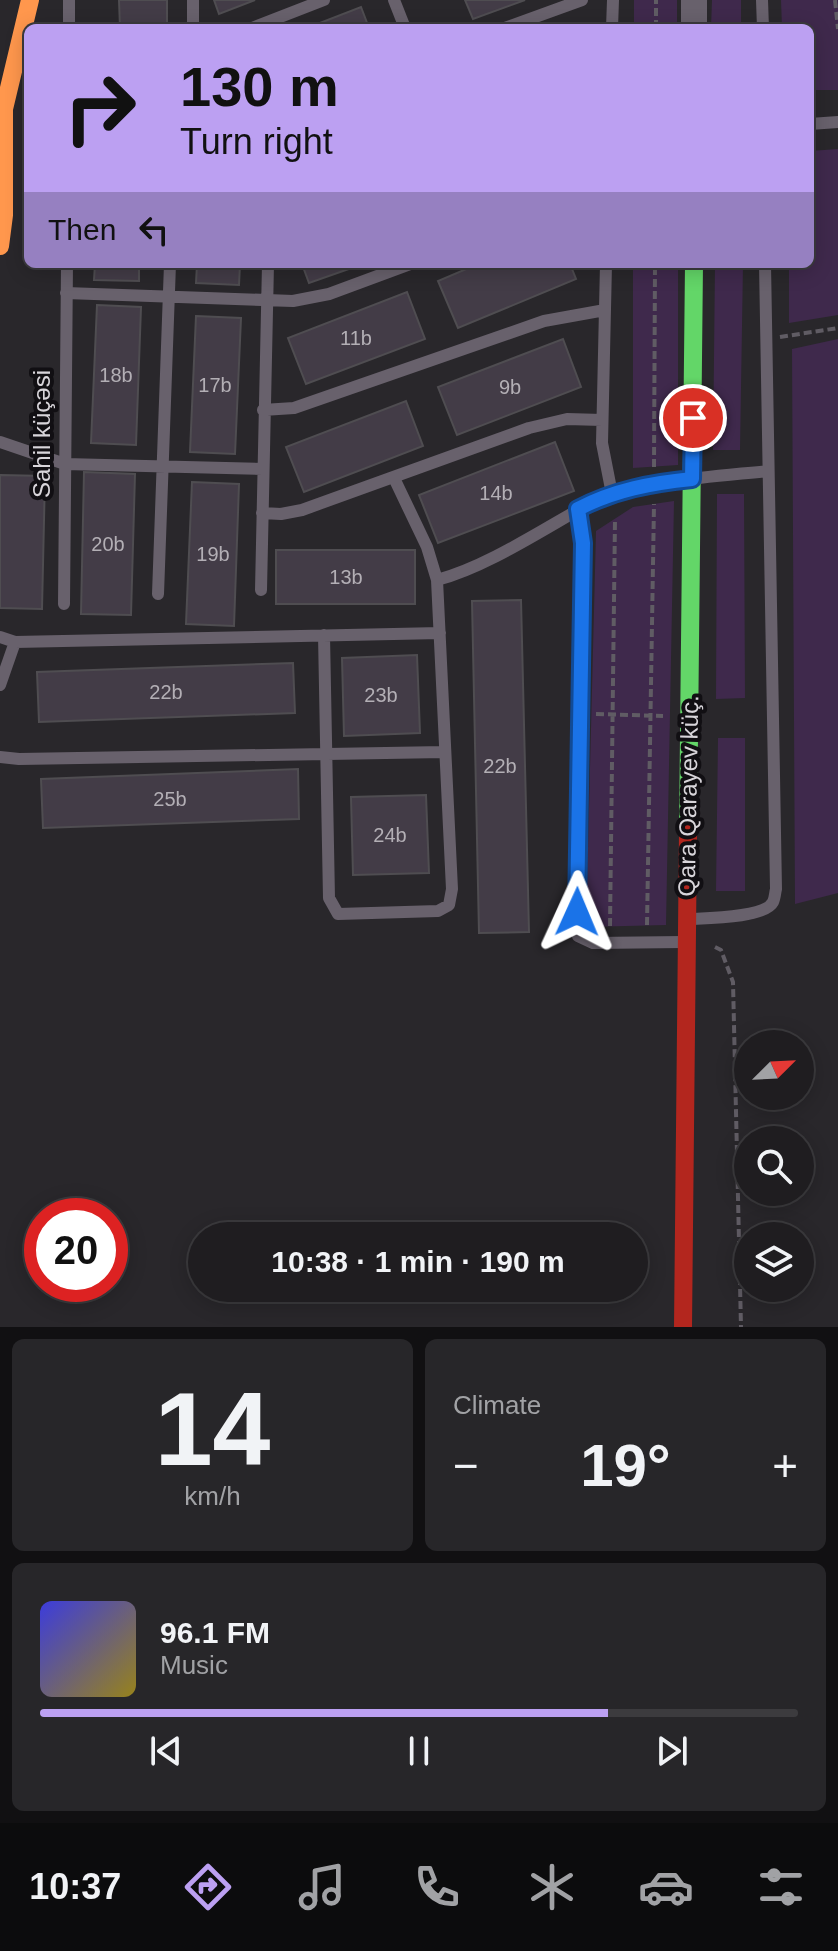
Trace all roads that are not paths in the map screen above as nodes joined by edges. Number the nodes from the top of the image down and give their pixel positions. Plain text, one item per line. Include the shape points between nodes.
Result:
1 (30, 0) edge
2 (69, 0) edge
3 (193, 0) edge
4 (324, 0) edge
5 (394, 0) edge
6 (582, 0) edge
7 (613, 0) edge
8 (694, 0) edge
9 (762, 0) edge
10 (24, 24) edge
11 (69, 24) edge
12 (193, 24) edge
13 (262, 24) edge
14 (403, 24) edge
15 (516, 24) edge
16 (612, 24) edge
17 (694, 24) edge
18 (763, 24) edge
19 (24, 25) edge
20 (838, 122) edge
21 (814, 124) edge
22 (0, 246) edge
23 (67, 268) edge
24 (170, 268) edge
25 (268, 268) edge
26 (399, 268) edge
27 (606, 268) edge
28 (694, 268) edge
29 (765, 268) edge
30 (66, 293) junction
31 (168, 297) junction
32 (266, 301) junction
33 (605, 310) junction
34 (263, 410) junction
35 (602, 420) junction
36 (0, 442) edge
37 (65, 464) junction
38 (162, 467) junction
39 (262, 469) junction
40 (768, 471) junction
41 (394, 478) junction
42 (692, 479) junction
43 (612, 494) junction
44 (578, 509) junction
45 (262, 513) junction
46 (437, 580) junction
47 (261, 590) dead end
48 (158, 594) dead end
49 (64, 604) dead end
50 (440, 633) junction
51 (324, 635) junction
52 (0, 637) edge
53 (15, 642) junction
54 (0, 685) edge
55 (444, 752) junction
56 (327, 754) junction
57 (0, 757) edge
58 (686, 920) junction
59 (686, 942) junction
60 (683, 1327) edge

1 - 10 street
2 - 11 lane
3 - 12 lane
4 - 13 lane
5 - 14 lane
6 - 15 lane
7 - 16 lane
8 - 17 street
9 - 18 lane
19 - 22 street via 4,109
20 - 21 lane
23 - 30 lane, Sahil küçəsi
24 - 31 lane
25 - 32 lane
26 - 32 lane via 329,294
27 - 33 lane
28 - 42 street, Qara Qarayev küç.
29 - 40 lane
30 - 31 lane
30 - 37 lane, Sahil küçəsi
31 - 32 lane
31 - 38 lane
32 - 34 lane
33 - 34 lane via 544,321 294,408
33 - 35 lane
34 - 39 lane
35 - 41 lane via 567,419 529,428
35 - 43 lane
36 - 37 lane
37 - 38 lane
37 - 49 lane, Sahil küçəsi
38 - 39 lane
38 - 48 lane
39 - 45 lane
40 - 42 lane
40 - 58 lane via 776,889 765,910
41 - 45 lane via 302,510
41 - 46 lane
42 - 43 lane
42 - 58 street, Qara Qarayev küç.
43 - 44 lane
44 - 46 lane via 478,564
44 - 59 lane via 583,543 578,936 593,943
45 - 47 lane
46 - 50 lane
50 - 51 lane
50 - 55 lane
51 - 53 lane
51 - 56 lane
52 - 53 lane
53 - 54 lane
55 - 56 lane
55 - 56 lane via 449,905 438,911 358,915 338,914 329,898
56 - 57 lane
58 - 59 street, Qara Qarayev küç.
59 - 60 street, Qara Qarayev küç.

